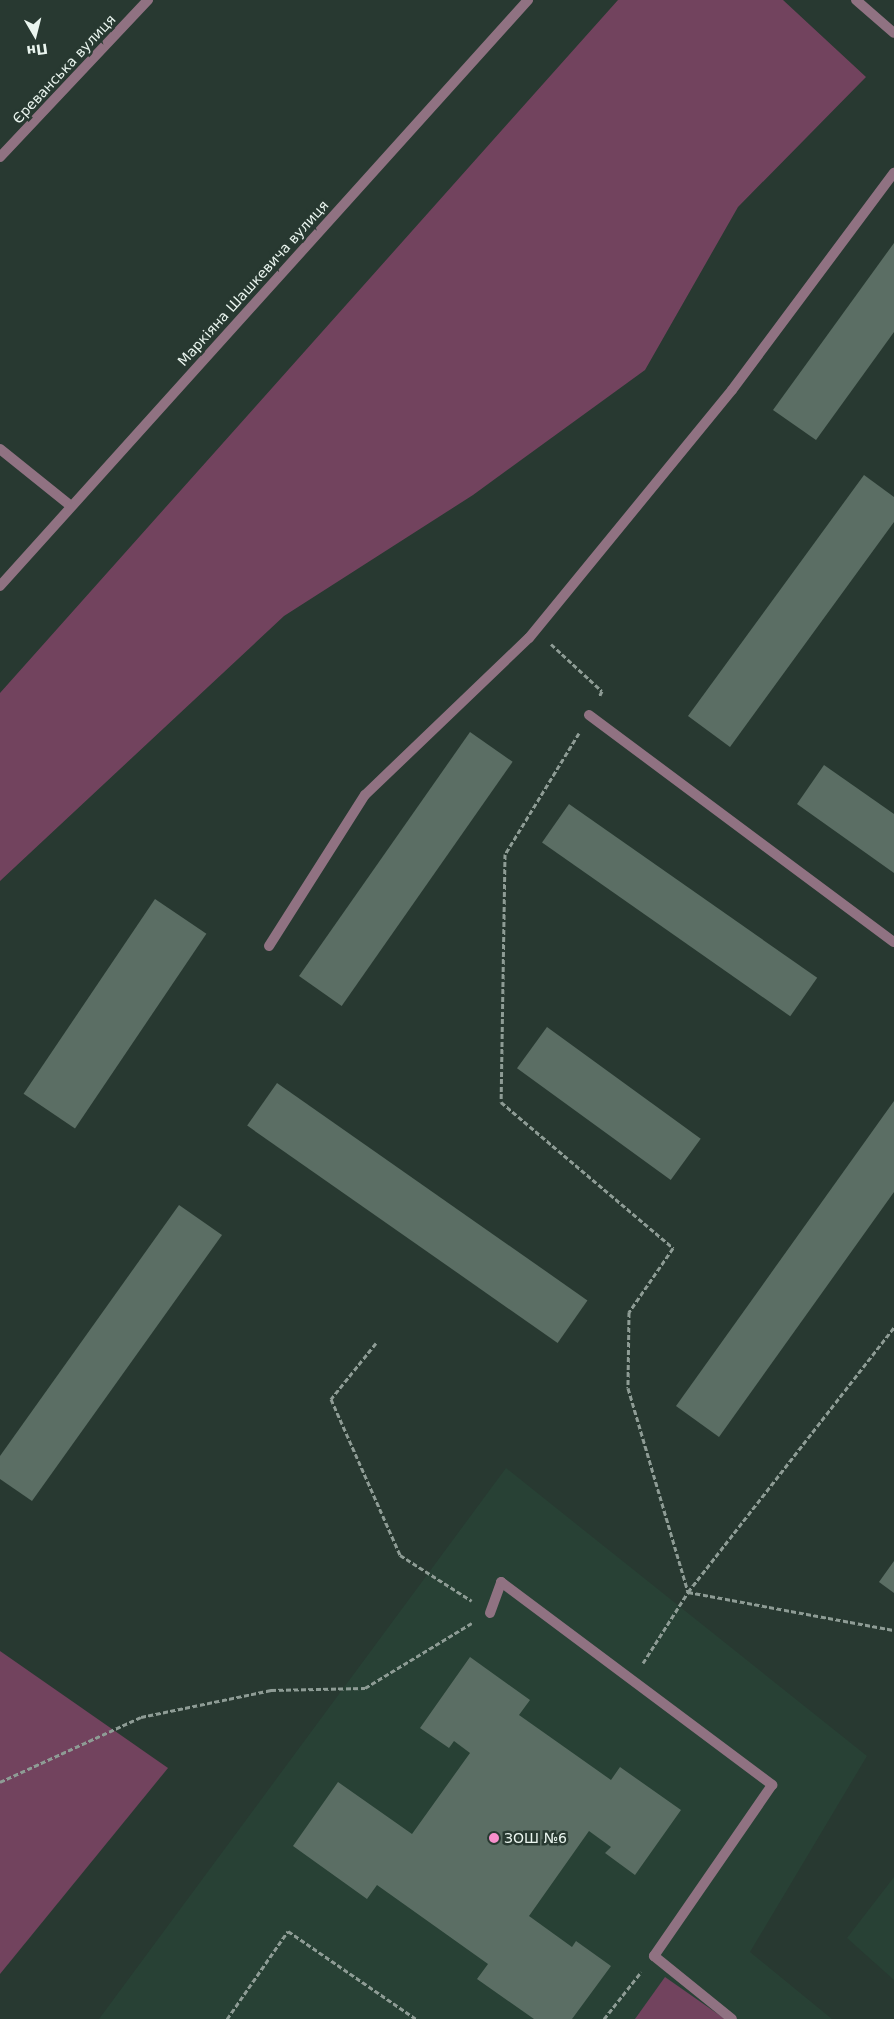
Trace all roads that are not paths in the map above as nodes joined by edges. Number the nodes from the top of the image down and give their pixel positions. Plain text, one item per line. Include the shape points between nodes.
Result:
1 (148, 0) edge
2 (528, 0) edge
3 (856, 0) edge
4 (894, 33) edge
5 (0, 157) edge
6 (894, 173) edge
7 (0, 449) edge
8 (71, 506) junction
9 (0, 586) edge
10 (589, 715) road end
11 (894, 942) edge
12 (269, 946) dead end
13 (490, 1613) road end
14 (732, 2019) edge

1 - 5 street, Єреванська вулиця
2 - 8 street, Маркіяна Шашкевича вулиця
3 - 4 street
6 - 12 street via 732,390 536,630 365,795
7 - 8 street
8 - 9 street, Маркіяна Шашкевича вулиця
10 - 11 street
13 - 14 street via 501,1582 772,1785 654,1956

